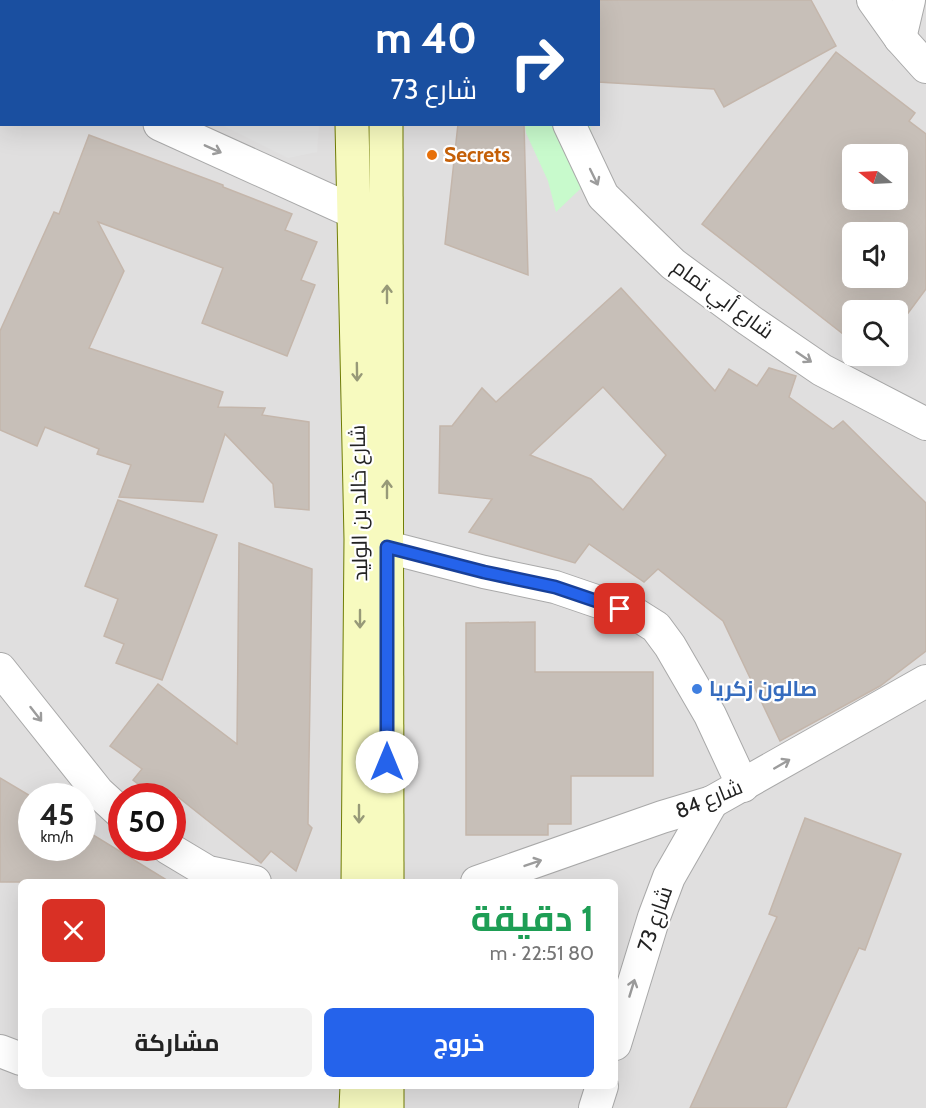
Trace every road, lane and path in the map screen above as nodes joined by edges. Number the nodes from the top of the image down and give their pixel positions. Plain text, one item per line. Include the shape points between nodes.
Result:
1 (873, 0) edge
2 (909, 0) edge
3 (900, 38) junction
4 (926, 67) edge
5 (164, 126) edge
6 (352, 126) edge
7 (386, 126) edge
8 (569, 126) edge
9 (354, 212) junction
10 (926, 424) edge
11 (387, 547) junction
12 (0, 669) edge
13 (926, 681) edge
14 (743, 786) junction
15 (108, 801) edge
16 (712, 802) junction
17 (186, 859) edge
18 (241, 879) edge
19 (358, 879) edge
20 (387, 879) edge
21 (486, 879) edge
22 (618, 1034) edge
23 (0, 1051) edge
24 (18, 1058) edge
25 (357, 1089) edge
26 (387, 1089) edge
27 (601, 1089) edge
28 (356, 1108) edge
29 (387, 1108) edge
30 (595, 1108) edge

1 - 3 street
2 - 3 street
3 - 4 street
5 -> 9 street
6 - 9 main road, شارع خالد بن الوليد
11 -> 7 main road, شارع خالد بن الوليد
8 -> 10 street, شارع أبي تمام via 603,196 673,264 822,370
9 -> 19 main road, شارع خالد بن الوليد via 361,539
11 - 14 street via 555,587 636,615 656,627 710,715
11 - 20 main road, شارع خالد بن الوليد
12 -> 15 street
14 -> 13 street, شارع 84
14 - 16 street, شارع 84
21 -> 16 street, شارع 84
22 -> 16 street, شارع 73 via 669,878
17 - 18 street via 208,872
23 - 24 street
25 - 28 main road
26 - 29 main road
27 - 30 street

